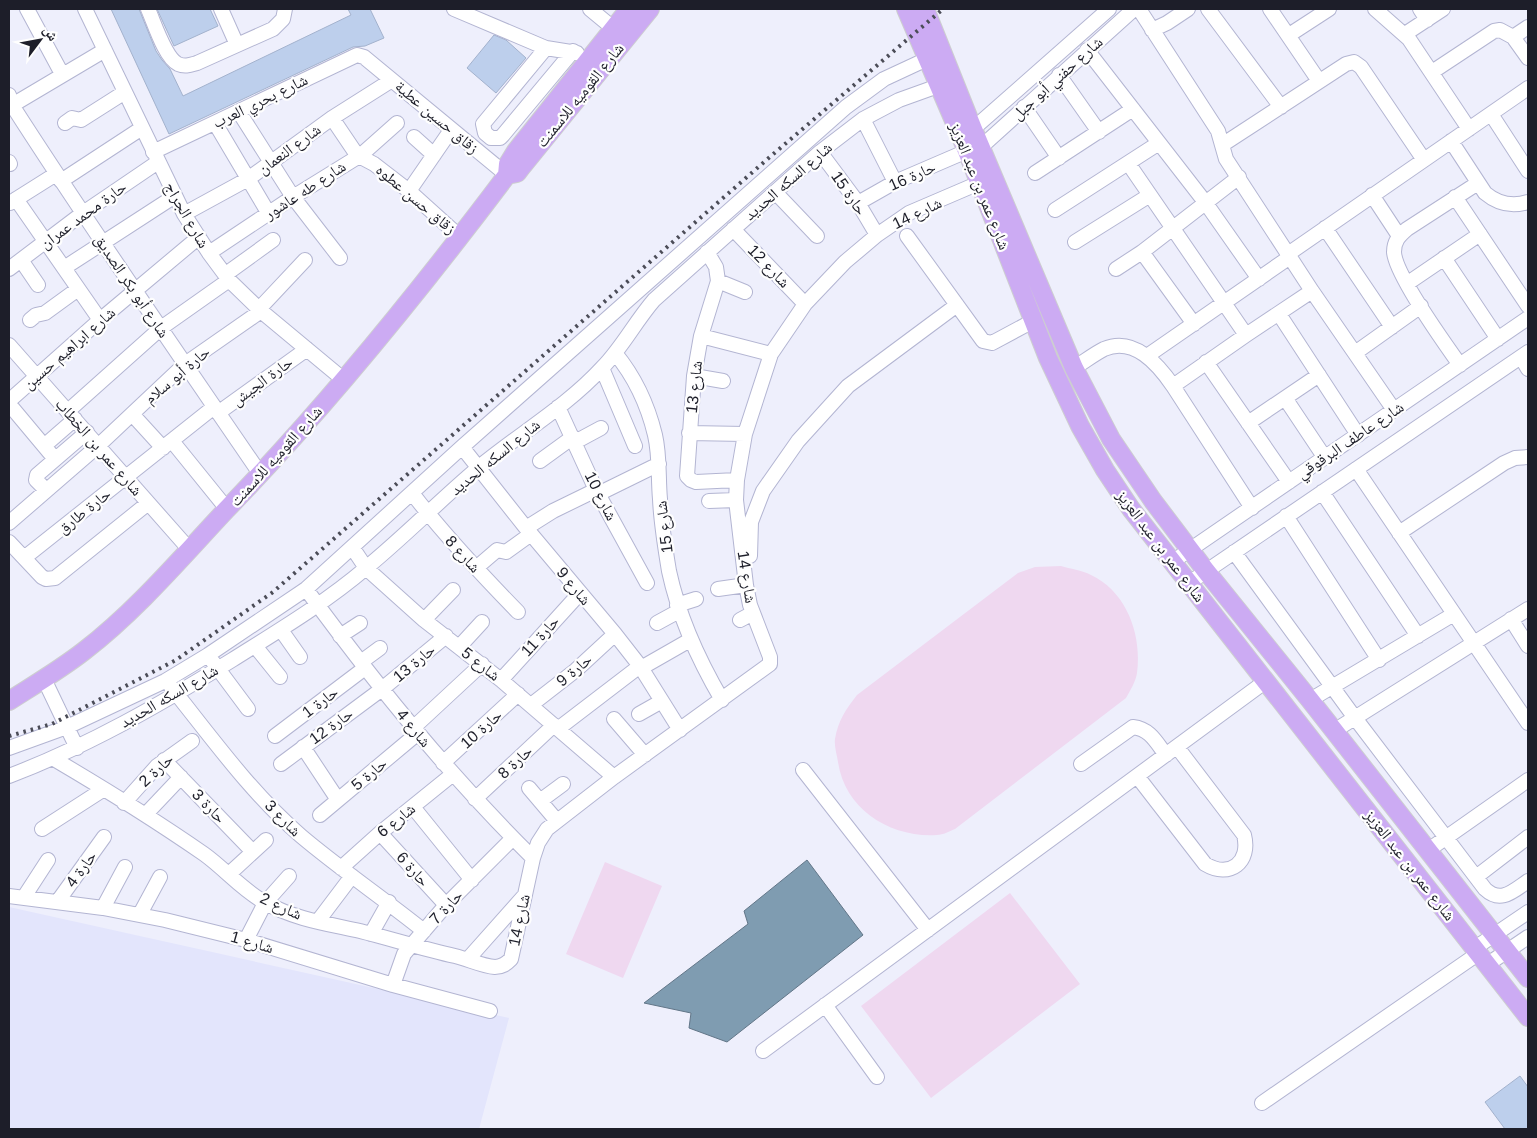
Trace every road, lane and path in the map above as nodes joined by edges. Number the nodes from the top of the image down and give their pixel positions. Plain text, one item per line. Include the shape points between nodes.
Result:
1 (27, 9) edge
2 (85, 9) edge
3 (148, 9) edge
4 (220, 9) edge
5 (285, 9) edge
6 (454, 9) edge
7 (590, 9) edge
8 (629, 9) edge
9 (650, 9) edge
10 (906, 9) edge
11 (1109, 9) edge
12 (1134, 9) edge
13 (1139, 9) edge
14 (1188, 9) edge
15 (1208, 9) edge
16 (1270, 9) edge
17 (1375, 9) edge
18 (1443, 9) edge
19 (1323, 10) edge
20 (930, 11) edge
21 (1423, 14) edge
22 (1528, 27) edge
23 (613, 28) junction
24 (1152, 30) junction
25 (1405, 34) junction
26 (1289, 35) junction
27 (1513, 37) junction
28 (237, 45) junction
29 (546, 48) junction
30 (105, 50) junction
31 (1087, 50) junction
32 (1528, 58) edge
33 (367, 59) joint
34 (588, 59) junction
35 (927, 59) junction
36 (1432, 72) junction
37 (62, 74) junction
38 (1059, 75) junction
39 (392, 80) junction
40 (1319, 82) junction
41 (938, 86) junction
42 (1528, 90) edge
43 (125, 92) junction
44 (10, 102) edge
45 (1281, 106) junction
46 (1024, 107) junction
47 (1133, 109) junction
48 (239, 112) junction
49 (1490, 114) junction
50 (332, 118) junction
51 (863, 119) junction
52 (65, 123) dead end
53 (214, 123) junction
54 (397, 123) dead end
55 (142, 128) junction
56 (973, 129) junction
57 (1469, 129) junction
58 (451, 130) junction
59 (1099, 132) junction
60 (414, 138) dead end
61 (1451, 141) junction
62 (1159, 143) junction
63 (1222, 145) junction
64 (974, 149) junction
65 (820, 152) junction
66 (434, 155) junction
67 (358, 156) junction
68 (156, 157) junction
69 (1059, 158) junction
70 (1424, 160) junction
71 (271, 163) junction
72 (1128, 163) junction
73 (1528, 171) edge
74 (1035, 173) dead end
75 (507, 175) junction
76 (1239, 177) junction
77 (58, 178) junction
78 (248, 179) junction
79 (894, 182) junction
80 (979, 183) junction
81 (1478, 183) junction
82 (409, 191) junction
83 (775, 192) junction
84 (1150, 195) junction
85 (174, 196) junction
86 (1372, 196) junction
87 (293, 197) junction
88 (1455, 197) junction
89 (13, 201) edge
90 (1205, 202) junction
91 (858, 203) junction
92 (1526, 206) edge
93 (1055, 210) dead end
94 (83, 213) junction
95 (184, 214) junction
96 (269, 214) junction
97 (1172, 227) junction
98 (1325, 228) junction
99 (733, 229) junction
100 (877, 234) junction
101 (1480, 234) junction
102 (817, 236) dead end
103 (907, 236) dead end
104 (1399, 236) junction
105 (199, 237) junction
106 (460, 237) junction
107 (273, 240) dead end
108 (45, 242) junction
109 (1075, 242) dead end
110 (103, 243) junction
111 (707, 252) junction
112 (1142, 252) junction
113 (209, 253) junction
114 (1289, 256) junction
115 (340, 258) dead end
116 (1444, 258) junction
117 (21, 260) junction
118 (305, 260) dead end
119 (64, 268) junction
120 (9, 269) edge
121 (1116, 269) dead end
122 (227, 277) junction
123 (1259, 279) junction
124 (718, 281) junction
125 (1408, 283) junction
126 (38, 285) dead end
127 (78, 289) junction
128 (1312, 291) junction
129 (134, 292) junction
130 (745, 292) dead end
131 (1225, 302) junction
132 (806, 304) junction
133 (957, 305) junction
134 (1421, 306) junction
135 (1528, 306) edge
136 (260, 310) junction
137 (1279, 314) junction
138 (1528, 318) edge
139 (30, 320) dead end
140 (100, 320) junction
141 (1033, 321) junction
142 (1194, 324) junction
143 (1392, 327) junction
144 (161, 328) junction
145 (1246, 335) junction
146 (701, 336) junction
147 (1498, 339) junction
148 (9, 345) edge
149 (307, 349) junction
150 (615, 353) junction
151 (1355, 353) junction
152 (771, 354) junction
153 (1147, 356) junction
154 (1526, 359) edge
155 (1206, 362) junction
156 (185, 364) junction
157 (1460, 365) junction
158 (602, 368) junction
159 (1074, 368) junction
160 (1319, 375) junction
161 (694, 376) junction
162 (37, 377) junction
163 (344, 380) junction
164 (723, 381) dead end
165 (1173, 386) junction
166 (1285, 398) junction
167 (9, 403) edge
168 (558, 407) junction
169 (216, 410) junction
170 (1394, 410) junction
171 (132, 414) junction
172 (71, 415) junction
173 (1248, 423) junction
174 (601, 428) dead end
175 (87, 432) junction
176 (690, 433) junction
177 (745, 434) junction
178 (1358, 434) junction
179 (574, 440) junction
180 (168, 444) junction
181 (99, 445) junction
182 (44, 446) junction
183 (635, 446) dead end
184 (462, 447) junction
185 (1324, 458) junction
186 (1528, 458) edge
187 (55, 459) junction
188 (540, 461) dead end
189 (659, 464) junction
190 (479, 467) junction
191 (1356, 469) junction
192 (261, 475) junction
193 (126, 478) junction
194 (737, 480) junction
195 (1289, 482) junction
196 (46, 490) junction
197 (412, 492) junction
198 (597, 492) junction
199 (1322, 492) junction
200 (736, 500) junction
201 (709, 501) dead end
202 (147, 504) junction
203 (1252, 508) junction
204 (227, 509) junction
205 (427, 513) junction
206 (1286, 516) junction
207 (9, 523) edge
208 (529, 531) junction
209 (1399, 533) junction
210 (9, 542) edge
211 (352, 547) junction
212 (189, 549) junction
213 (1190, 550) junction
214 (1234, 552) junction
215 (750, 556) dead end
216 (24, 558) junction
217 (1172, 562) junction
218 (366, 568) junction
219 (476, 568) junction
220 (1206, 571) junction
221 (647, 583) dead end
222 (1189, 583) junction
223 (746, 585) junction
224 (306, 589) junction
225 (718, 589) dead end
226 (453, 590) dead end
227 (580, 593) junction
228 (696, 599) dead end
229 (318, 605) junction
230 (678, 608) junction
231 (1528, 609) edge
232 (518, 612) dead end
233 (752, 613) junction
234 (1454, 614) junction
235 (1511, 619) junction
236 (424, 620) junction
237 (740, 620) dead end
238 (482, 622) dead end
239 (360, 623) dead end
240 (657, 623) dead end
241 (281, 630) junction
242 (615, 634) junction
243 (340, 636) junction
244 (446, 636) junction
245 (1418, 636) junction
246 (690, 640) junction
247 (1474, 643) junction
248 (255, 646) junction
249 (1528, 646) edge
250 (459, 647) junction
251 (380, 648) dead end
252 (208, 655) junction
253 (300, 657) dead end
254 (1379, 660) junction
255 (482, 664) junction
256 (363, 665) junction
257 (640, 667) junction
258 (217, 669) junction
259 (280, 677) dead end
260 (44, 679) junction
261 (501, 680) junction
262 (165, 681) junction
263 (1266, 681) junction
264 (1332, 687) junction
265 (382, 690) junction
266 (176, 694) junction
267 (518, 694) junction
268 (662, 700) junction
269 (722, 700) junction
270 (1310, 700) junction
271 (9, 701) edge
272 (530, 705) junction
273 (248, 709) dead end
274 (639, 714) dead end
275 (1355, 718) junction
276 (614, 719) dead end
277 (1528, 723) edge
278 (557, 726) junction
279 (67, 727) junction
280 (416, 730) junction
281 (680, 730) junction
282 (1334, 731) junction
283 (275, 736) dead end
284 (192, 741) dead end
285 (303, 747) junction
286 (9, 748) edge
287 (77, 748) junction
288 (1172, 751) junction
289 (645, 755) junction
290 (54, 759) junction
291 (164, 760) junction
292 (443, 763) junction
293 (281, 764) dead end
294 (1081, 764) dead end
295 (803, 770) dead end
296 (452, 774) junction
297 (9, 776) edge
298 (1137, 776) junction
299 (181, 777) junction
300 (614, 777) junction
301 (1528, 780) edge
302 (563, 784) dead end
303 (529, 788) dead end
304 (104, 789) junction
305 (475, 799) junction
306 (338, 800) junction
307 (540, 801) junction
308 (124, 803) junction
309 (413, 807) junction
310 (146, 814) junction
311 (320, 816) dead end
312 (557, 820) junction
313 (42, 829) dead end
314 (380, 833) junction
315 (104, 837) dead end
316 (1446, 837) junction
317 (1528, 837) edge
318 (513, 838) junction
319 (266, 840) dead end
320 (1427, 851) junction
321 (253, 852) junction
322 (533, 858) junction
323 (48, 860) dead end
324 (125, 867) dead end
325 (347, 872) junction
326 (229, 874) junction
327 (289, 876) dead end
328 (160, 877) dead end
329 (1476, 877) junction
330 (472, 880) junction
331 (1528, 881) edge
332 (524, 895) junction
333 (9, 896) edge
334 (24, 897) junction
335 (58, 901) junction
336 (389, 902) junction
337 (265, 903) junction
338 (446, 905) junction
339 (103, 908) junction
340 (1528, 912) edge
341 (140, 914) junction
342 (318, 921) junction
343 (928, 930) junction
344 (424, 931) junction
345 (371, 934) junction
346 (1495, 934) junction
347 (1528, 937) edge
348 (246, 940) junction
349 (411, 946) junction
350 (1508, 952) junction
351 (1480, 955) junction
352 (511, 958) joint
353 (468, 959) junction
354 (1528, 978) edge
355 (393, 985) junction
356 (825, 1005) junction
357 (490, 1011) dead end
358 (1528, 1017) edge
359 (763, 1051) dead end
360 (877, 1077) dead end
361 (1262, 1103) dead end

1 - 37 street
2 - 30 street, شارع الجراج
3 - 28 street via 168,55 176,63 197,64
4 - 28 street
5 - 28 street via 283,19 273,28
6 - 29 street
7 - 23 street
8 - 23 main road, شارع القوميه للاسمنت
9 - 34 main road, شارع القوميه للاسمنت
10 - 35 main road, شارع عمر بن عبد العزيز
11 - 56 street, شارع حفني أبو جبل
12 - 31 street, شارع حفني أبو جبل
13 - 24 street
14 - 24 street
15 - 45 street
16 - 26 street
17 - 25 street
18 - 21 street
19 - 26 street
20 - 56 main road, شارع عمر بن عبد العزيز
21 - 25 street
22 - 27 street
23 - 34 main road, شارع القوميه للاسمنت
24 - 63 street via 1218,131
25 - 36 street
26 - 40 street
27 - 32 street
27 - 36 street via 1500,30 1494,31
29 - 34 street
29 - 34 street via 483,124 485,133 491,138 500,138
30 - 37 street
30 - 43 street, شارع الجراج
31 - 38 street, شارع حفني أبو جبل
31 - 47 street
33 - 39 street, زقاق حسين عطية
33 - 48 street, شارع بحري العرب via 353,56
34 - 75 main road, شارع القوميه للاسمنت via 520,169
35 - 41 main road, شارع عمر بن عبد العزيز
35 - 184 street, شارع السكه الحديد via 884,79 846,107
36 - 57 street
37 - 44 street
38 - 46 street, شارع حفني أبو جبل
38 - 59 street
39 - 50 street, شارع النعمان
39 - 58 street, زقاق حسين عطية
40 - 45 street
40 - 70 street via 1350,62 1358,64
41 - 51 street, شارع السكه الحديد via 899,100
41 - 64 main road, شارع عمر بن عبد العزيز
42 - 49 street
43 - 52 street via 81,120 72,118
43 - 55 street, شارع الجراج
44 - 77 street, شارع أبو بكر الصديق
45 - 63 street
46 - 64 street, شارع حفني أبو جبل
46 - 69 street
47 - 59 street
47 - 62 street
48 - 53 street, شارع بحري العرب
48 - 71 street
49 - 57 street
49 - 73 street
50 - 67 street, زقاق حسن عطوه
50 - 71 street, شارع النعمان
51 - 65 street, شارع السكه الحديد
51 - 79 street
53 - 68 street, شارع بحري العرب
53 - 78 street
54 - 67 street, شارع طه عاشور
55 - 68 street, شارع الجراج
55 - 77 street
56 - 64 main road, شارع عمر بن عبد العزيز
57 - 61 street
58 - 66 street
58 - 75 street, زقاق حسين عطية
59 - 69 street
60 - 66 street
61 - 70 street
61 - 81 street
62 - 72 street
62 - 90 street
63 - 76 street via 1226,159
64 - 79 street, حارة 16
64 - 80 main road, شارع عمر بن عبد العزيز
64 - 159 main road, شارع عمر بن عبد العزيز
65 - 83 street, شارع السكه الحديد
65 - 91 street, حارة 15
66 - 82 street
67 - 82 street, زقاق حسن عطوه
67 - 87 street, شارع طه عاشور
68 - 85 street, شارع الجراج
68 - 94 street, حارة محمد عمران
69 - 74 street
70 - 86 street
71 - 78 street, شارع النعمان
71 - 87 street
72 - 84 street
72 - 93 street
75 - 106 main road, شارع القوميه للاسمنت
76 - 90 street
76 - 114 street
77 - 89 street
77 - 94 street, شارع أبو بكر الصديق
78 - 95 street, شارع النعمان
78 - 96 street
79 - 91 street, حارة 16
80 - 100 street, شارع 14 via 910,213
80 - 141 main road, شارع عمر بن عبد العزيز
81 - 88 street
81 - 92 street via 1497,201
82 - 106 street, زقاق حسن عطوه
83 - 99 street, شارع السكه الحديد
83 - 102 street
84 - 97 street
84 - 109 street
85 - 95 street, شارع الجراج
85 - 110 street
86 - 98 street
86 - 104 street
87 - 96 street, شارع طه عاشور
87 - 115 street
88 - 101 street
88 - 104 street
89 - 108 street
90 - 97 street
90 - 123 street
91 - 100 street, حارة 15
94 - 108 street, حارة محمد عمران
94 - 110 street, شارع أبو بكر الصديق
95 - 105 street, شارع الجراج
96 - 113 street, شارع طه عاشور
97 - 112 street
97 - 131 street
98 - 114 street
98 - 143 street
99 - 111 street, شارع السكه الحديد
99 - 132 street, شارع 12
100 - 132 street, شارع 14 via 845,262
101 - 116 street
101 - 135 street
103 - 133 street
104 - 125 street via 1395,243 1395,258
105 - 113 street, شارع الجراج
105 - 129 street, شارع ابراهيم حسين
106 - 163 main road, شارع القوميه للاسمنت
107 - 122 street
108 - 117 street, حارة محمد عمران
108 - 119 street
110 - 119 street
110 - 129 street, شارع أبو بكر الصديق
111 - 124 street via 716,267
111 - 150 street, شارع السكه الحديد via 654,300
112 - 121 street
112 - 142 street
113 - 122 street, شارع الجراج
114 - 123 street
114 - 128 street
116 - 125 street
116 - 147 street
117 - 120 street, حارة محمد عمران
117 - 126 street
118 - 136 street, حارة أبو سلام
119 - 127 street
122 - 136 street, شارع الجراج
122 - 144 street
123 - 131 street
124 - 130 street
124 - 146 street, شارع 13
125 - 134 street
127 - 139 street
127 - 140 street
128 - 137 street
128 - 151 street
129 - 140 street, شارع ابراهيم حسين
129 - 144 street, شارع أبو بكر الصديق
131 - 142 street
131 - 145 street
132 - 152 street, شارع 14
133 - 141 street via 987,343 992,344
133 - 215 street via 848,386 798,441 763,491 751,522
134 - 143 street
134 - 157 street
136 - 149 street, شارع الجراج
136 - 156 street, حارة أبو سلام
137 - 145 street
137 - 160 street
138 - 147 street, شارع عاطف البرقوقي
140 - 162 street, شارع ابراهيم حسين
141 - 217 main road, شارع عمر بن عبد العزيز via 1064,392 1105,470
142 - 153 street
143 - 151 street
144 - 156 street, شارع أبو بكر الصديق
144 - 172 street
145 - 155 street
146 - 152 street
146 - 161 street, شارع 13
147 - 157 street, شارع عاطف البرقوقي
148 - 162 street, شارع عمر بن الخطاب
149 - 163 street, شارع الجراج
149 - 169 street, حارة الجيش
150 - 158 street, شارع السكه الحديد
150 - 189 street, شارع 15 via 636,384 647,410
151 - 170 street
152 - 177 street, شارع 14
153 - 159 street via 1127,347 1115,346
153 - 165 street
154 - 191 street, شارع عاطف البرقوقي
155 - 165 street
155 - 173 street
156 - 169 street, شارع أبو بكر الصديق
156 - 171 street, حارة أبو سلام
157 - 170 street, شارع عاطف البرقوقي
158 - 168 street, شارع السكه الحديد
158 - 183 street
159 - 213 main road, شارع عمر بن عبد العزيز via 1111,439
160 - 166 street
160 - 178 street
161 - 164 street
161 - 176 street, شارع 13
162 - 167 street, شارع ابراهيم حسين
162 - 172 street, شارع عمر بن الخطاب
163 - 192 main road, شارع القوميه للاسمنت
165 - 203 street
166 - 173 street
166 - 185 street
167 - 182 street
168 - 179 street, شارع 10
168 - 190 street, شارع السكه الحديد
169 - 180 street, حارة طارق
169 - 192 street, شارع أبو بكر الصديق
170 - 178 street, شارع عاطف البرقوقي
171 - 180 street
171 - 181 street, حارة أبو سلام
172 - 175 street, شارع عمر بن الخطاب
172 - 182 street
173 - 195 street
174 - 179 street
175 - 181 street, شارع عمر بن الخطاب
175 - 187 street
176 - 177 street
176 - 194 street, شارع 13 via 687,476 691,480
177 - 194 street, شارع 14
178 - 185 street, شارع عاطف البرقوقي
179 - 188 street
179 - 198 street, شارع 10
180 - 193 street, حارة طارق
180 - 204 street
181 - 193 street, شارع عمر بن الخطاب
181 - 196 street, حارة أبو سلام
182 - 187 street
184 - 190 street, شارع 9
184 - 197 street, شارع السكه الحديد
185 - 195 street, شارع عاطف البرقوقي
186 - 209 street via 1510,460
187 - 196 street via 36,476
189 - 198 street
189 - 230 street, شارع 15 via 664,535
190 - 205 street, شارع السكه الحديد
190 - 208 street, شارع 9
191 - 199 street, شارع عاطف البرقوقي
191 - 209 street
192 - 204 main road, شارع القوميه للاسمنت
193 - 202 street, شارع عمر بن الخطاب
193 - 216 street, حارة طارق
194 - 200 street, شارع 14
195 - 203 street, شارع عاطف البرقوقي
196 - 207 street, حارة أبو سلام
197 - 205 street, شارع 8
197 - 211 street, شارع السكه الحديد
198 - 208 street via 553,511
198 - 221 street, شارع 10
199 - 206 street, شارع عاطف البرقوقي
199 - 245 street
200 - 201 street
200 - 223 street, شارع 14
202 - 212 street, شارع عمر بن الخطاب
202 - 216 street via 55,578 42,577
203 - 213 street, شارع عاطف البرقوقي
204 - 212 main road, شارع القوميه للاسمنت
205 - 218 street, شارع السكه الحديد
205 - 219 street, شارع 8
206 - 214 street, شارع عاطف البرقوقي
206 - 254 street
208 - 219 street via 506,552 497,550
208 - 227 street, شارع 9
209 - 234 street
210 - 216 street
211 - 218 street, شارع 5
211 - 224 street, شارع السكه الحديد
212 - 260 main road, شارع القوميه للاسمنت via 120,620
213 - 217 street, شارع عاطف البرقوقي
213 - 220 main road, شارع عمر بن عبد العزيز
214 - 220 street, شارع عاطف البرقوقي
214 - 264 street
217 - 222 main road, شارع عمر بن عبد العزيز
218 - 229 street, شارع السكه الحديد
218 - 236 street, شارع 5
219 - 232 street, شارع 8
220 - 222 street, شارع عاطف البرقوقي
220 - 270 main road, شارع عمر بن عبد العزيز
222 - 263 main road, شارع عمر بن عبد العزيز
223 - 225 street
223 - 233 street, شارع 14
224 - 229 street, شارع 4
224 - 252 street, شارع السكه الحديد
226 - 236 street
227 - 242 street, شارع 9
227 - 261 street, حارة 11
228 - 230 street
229 - 241 street, شارع السكه الحديد
229 - 243 street, شارع 4
230 - 240 street
230 - 246 street, شارع 15
231 - 235 street
233 - 237 street
233 - 269 street, شارع 14 via 770,664
234 - 245 street
234 - 247 street
235 - 247 street
235 - 249 street
236 - 244 street, شارع 5
238 - 250 street
239 - 243 street
241 - 248 street, شارع السكه الحديد
241 - 253 street
242 - 257 street, شارع 9
242 - 272 street, حارة 9 via 576,670
243 - 256 street, شارع 4
244 - 250 street, شارع 5
244 - 265 street, حارة 13
245 - 254 street
246 - 257 street
246 - 269 street, شارع 15
247 - 275 street
247 - 277 street
248 - 258 street, شارع السكه الحديد
248 - 259 street
250 - 255 street, شارع 5
251 - 256 street, حارة 1
252 - 258 street
252 - 262 street, شارع السكه الحديد
254 - 264 street
255 - 261 street, شارع 5
255 - 280 street
256 - 265 street, شارع 4
256 - 283 street, حارة 1
257 - 268 street, شارع 9
257 - 278 street
258 - 266 street, شارع السكه الحديد
258 - 273 street
260 - 271 main road, شارع القوميه للاسمنت
260 - 279 street
261 - 267 street, شارع 5
262 - 266 street, شارع 3
262 - 279 street, شارع السكه الحديد
263 - 288 street
263 - 351 main road, شارع عمر بن عبد العزيز
264 - 270 street
264 - 275 street
265 - 280 street, شارع 4
265 - 285 street, حارة 12
266 - 287 street, شارع السكه الحديد
266 - 325 street, شارع 3 via 275,811
267 - 272 street, شارع 5
267 - 292 street, حارة 10
268 - 274 street
268 - 281 street, شارع 9
269 - 281 street, شارع 14
270 - 282 main road, شارع عمر بن عبد العزيز
272 - 278 street, شارع 5
275 - 282 street
275 - 316 street
276 - 289 street
278 - 300 street, شارع 5
278 - 305 street, حارة 8
279 - 286 street, شارع السكه الحديد
279 - 287 street
280 - 292 street, شارع 4
280 - 306 street, حارة 5
281 - 289 street, شارع 14
282 - 320 main road, شارع عمر بن عبد العزيز
284 - 291 street, حارة 2
285 - 293 street, حارة 12
285 - 306 street
287 - 290 street, شارع السكه الحديد
288 - 294 street via 1142,728 1134,727
288 - 298 street
288 - 298 street via 1244,834 1245,854 1232,868 1213,869 1205,864
289 - 300 street, شارع 14
290 - 297 street, شارع السكه الحديد
290 - 304 street, شارع 2
291 - 299 street, حارة 3
291 - 308 street, حارة 2
292 - 296 street, شارع 4
295 - 343 street
296 - 305 street, شارع 4
296 - 309 street, شارع 6
298 - 343 street
299 - 310 street
299 - 321 street, حارة 3
300 - 312 street, شارع 14
301 - 316 street
302 - 307 street
303 - 307 street
304 - 308 street, شارع 2
304 - 313 street
305 - 318 street, شارع 4
306 - 311 street, حارة 5
307 - 312 street
308 - 310 street, شارع 2
309 - 314 street, شارع 6
309 - 330 street
310 - 326 street, شارع 2
312 - 322 street, شارع 14 via 541,836
314 - 325 street, شارع 6
314 - 338 street, حارة 6
315 - 335 street, حارة 4
316 - 320 street
316 - 329 street
317 - 329 street
318 - 322 street, شارع 4
318 - 330 street, حارة 7
319 - 321 street
320 - 346 main road, شارع عمر بن عبد العزيز
321 - 326 street
322 - 332 street, شارع 14
323 - 334 street
324 - 339 street
325 - 336 street, شارع 3
325 - 342 street
326 - 337 street, شارع 2
327 - 337 street
328 - 341 street
329 - 331 street via 1492,895 1500,897
330 - 338 street, حارة 7
332 - 352 street, شارع 14
332 - 353 street
333 - 334 street, شارع 1
334 - 335 street, شارع 1
335 - 339 street, شارع 1
336 - 344 street, شارع 3
336 - 345 street
337 - 342 street, شارع 2
337 - 348 street
338 - 344 street, حارة 7
339 - 341 street, شارع 1
340 - 346 street
341 - 348 street, شارع 1
342 - 345 street, شارع 2
343 - 356 street
344 - 349 street, حارة 7
345 - 349 street, شارع 2
346 - 350 main road, شارع عمر بن عبد العزيز
346 - 351 street
347 - 350 street
348 - 355 street, شارع 1
349 - 353 street, شارع 2
349 - 355 street, حارة 7 via 404,954
350 - 351 street
350 - 354 main road, شارع عمر بن عبد العزيز
351 - 358 main road, شارع عمر بن عبد العزيز
351 - 361 street
352 - 353 street, شارع 2 via 501,967
355 - 357 street, شارع 1
356 - 359 street
356 - 360 street

